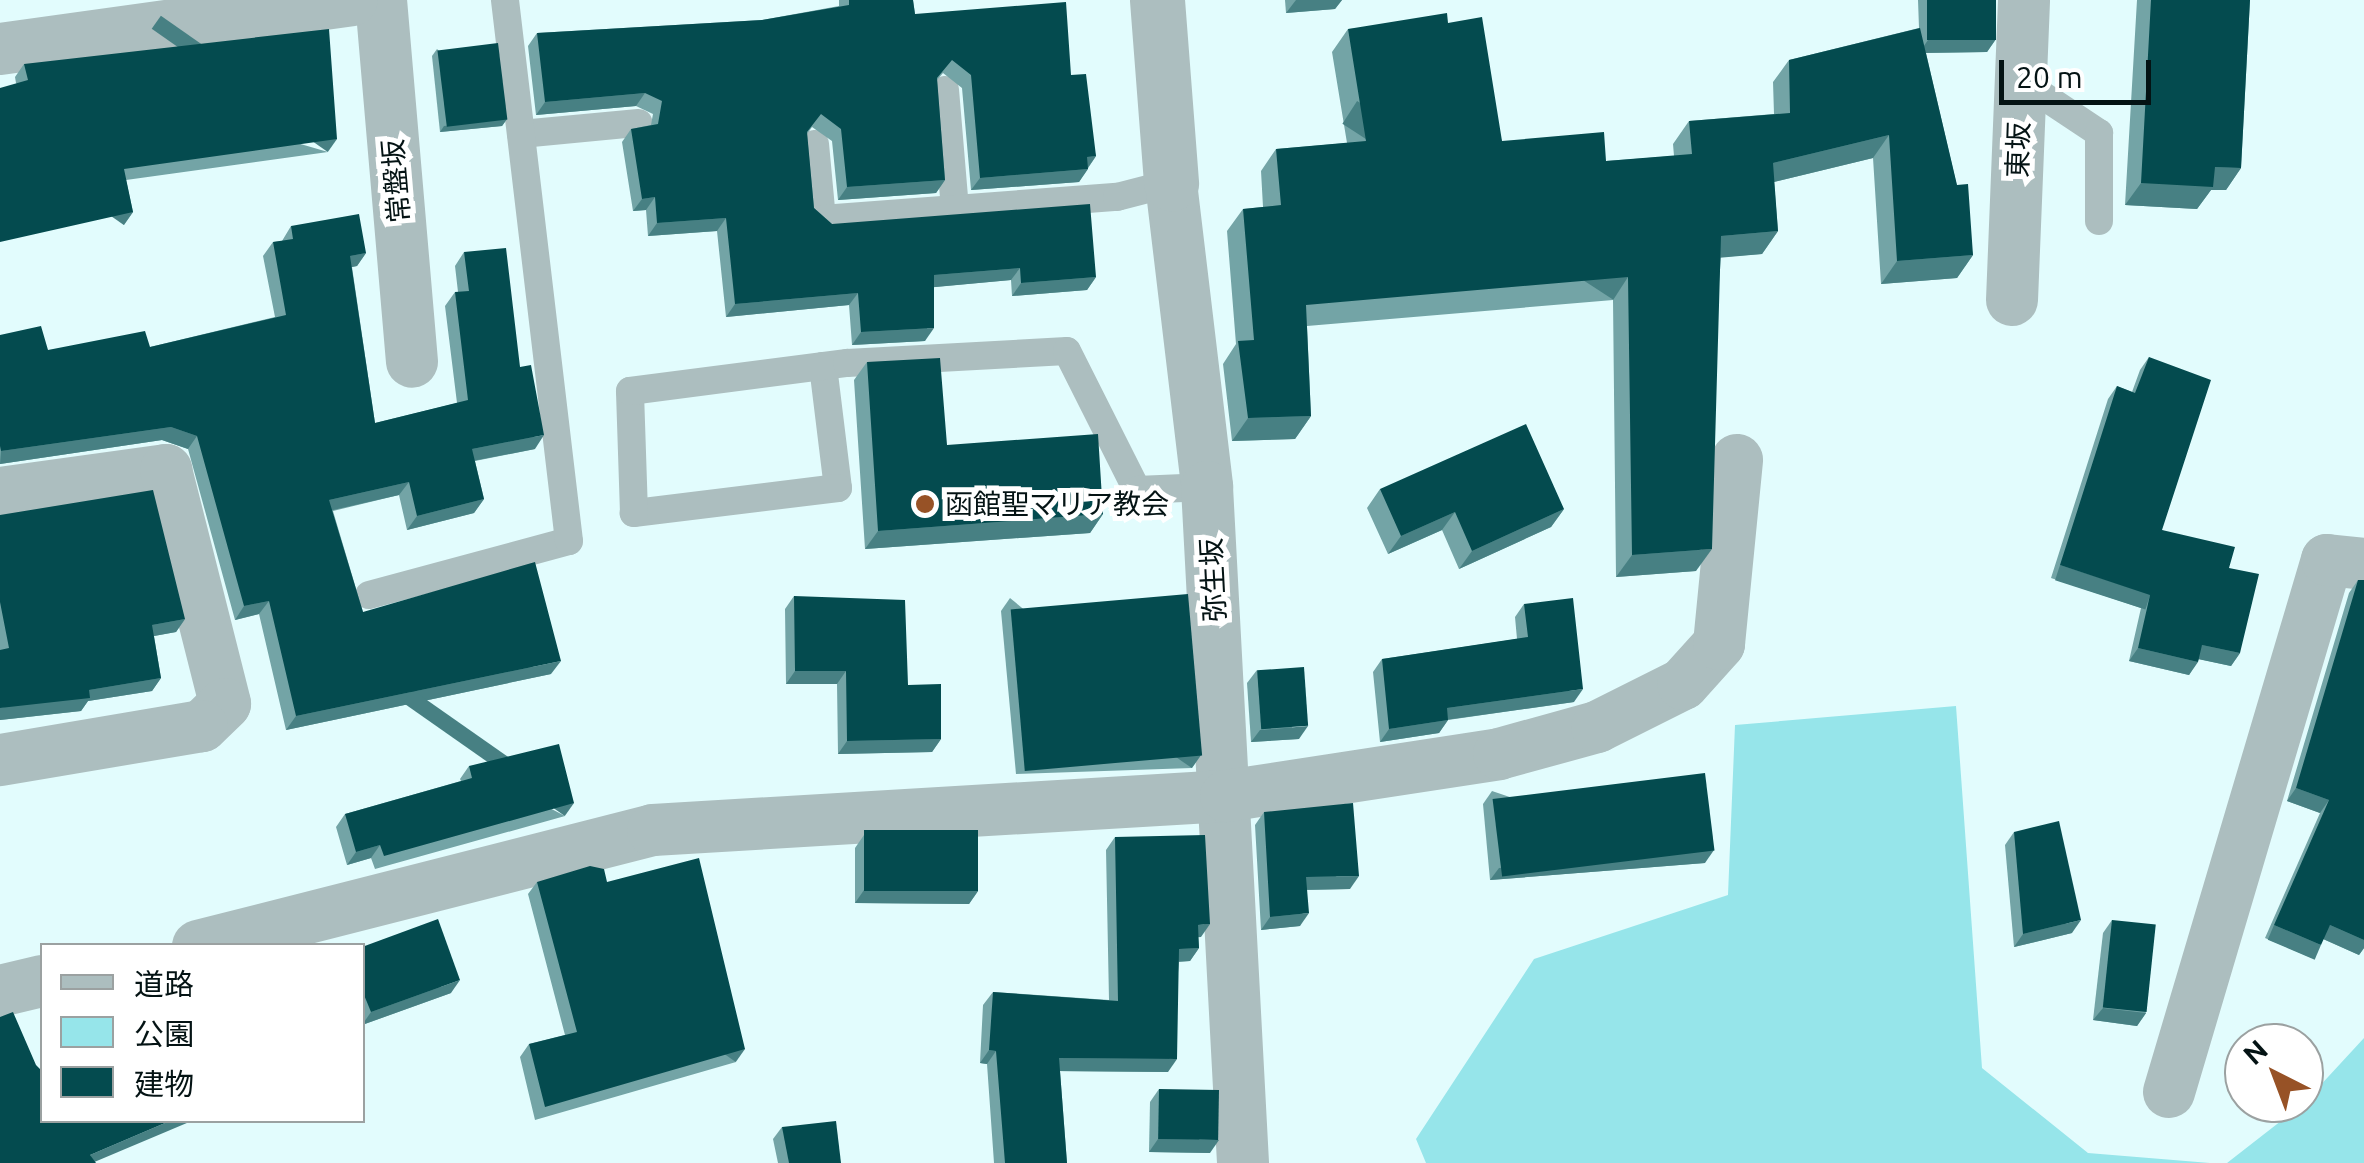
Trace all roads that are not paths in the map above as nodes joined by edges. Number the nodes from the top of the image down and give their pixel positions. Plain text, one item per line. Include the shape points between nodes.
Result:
1 (352, 0) edge
2 (381, 0) edge
3 (505, 0) edge
4 (1157, 0) edge
5 (2024, 0) edge
6 (0, 49) edge
7 (2021, 81) junction
8 (945, 90) edge
9 (638, 123) edge
10 (521, 134) junction
11 (815, 144) edge
12 (1170, 183) junction
13 (955, 209) junction
14 (2099, 222) dead end
15 (2012, 300) dead end
16 (412, 362) dead end
17 (823, 366) junction
18 (1737, 460) dead end
19 (1208, 487) junction
20 (0, 492) edge
21 (2364, 564) edge
22 (369, 594) dead end
23 (0, 760) edge
24 (1226, 796) junction
25 (210, 943) edge
26 (40, 981) edge
27 (0, 991) edge
28 (2170, 1092) dead end
29 (1242, 1163) edge

1 - 6 street
2 - 16 street, 常盤坂
3 - 10 lane
4 - 12 street, 弥生坂
5 - 7 street, 東坂
7 - 14 lane via 2099,133
7 - 15 street, 東坂
8 - 13 lane
9 - 10 lane
10 - 22 lane via 569,541
11 - 13 lane via 822,219
12 - 13 lane via 1117,196
12 - 19 street, 弥生坂
17 - 17 lane via 630,392 634,512 838,488
17 - 19 lane via 1067,351 1136,490
18 - 24 street via 1720,644 1683,684 1597,727 1499,754
19 - 24 street, 弥生坂
20 - 23 street via 166,470 225,704 202,726
21 - 28 street via 2327,560
24 - 25 street via 653,830
24 - 29 street, 弥生坂
26 - 27 street

